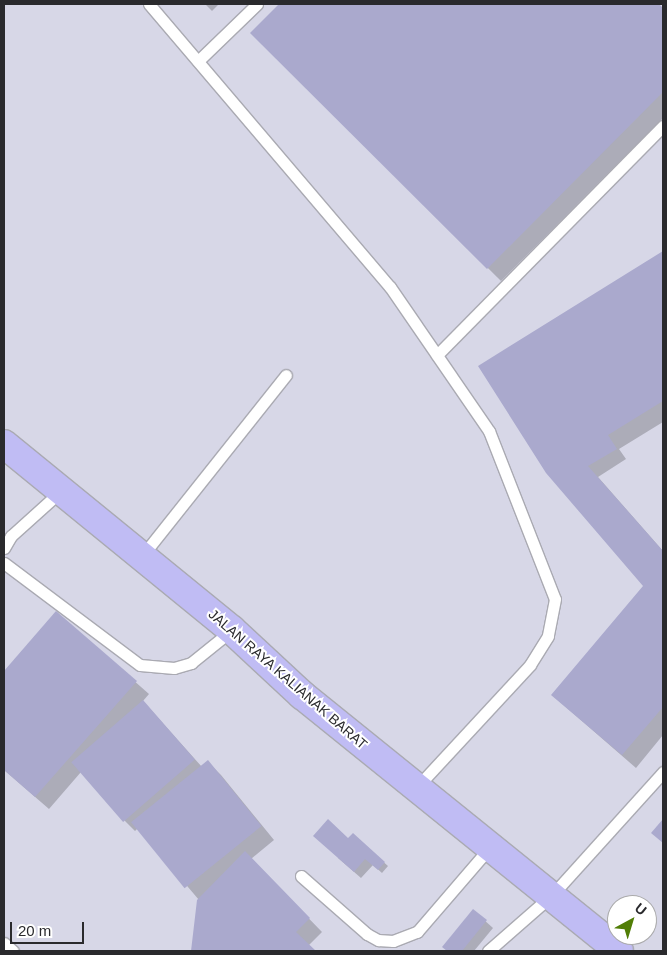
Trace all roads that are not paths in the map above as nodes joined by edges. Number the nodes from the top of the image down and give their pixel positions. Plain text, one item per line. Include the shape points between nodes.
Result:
1 (149, 4) edge
2 (257, 4) edge
3 (198, 61) junction
4 (663, 126) edge
5 (437, 355) junction
6 (286, 374) dead end
7 (6, 450) edge
8 (61, 491) junction
9 (4, 548) edge
10 (142, 556) junction
11 (4, 563) edge
12 (232, 630) junction
13 (663, 772) edge
14 (417, 787) junction
15 (490, 847) junction
16 (301, 876) dead end
17 (552, 895) junction
18 (4, 943) edge
19 (13, 951) edge
20 (488, 951) edge
21 (619, 951) edge

1 - 3 lane
2 - 3 lane
3 - 5 lane via 390,287
4 - 5 lane
5 - 14 lane via 488,431 555,599 548,636 530,665
6 - 10 lane
7 - 8 highway, JALAN RAYA KALIANAK BARAT
8 - 9 lane via 11,536
8 - 10 highway, JALAN RAYA KALIANAK BARAT
10 - 12 highway, JALAN RAYA KALIANAK BARAT
11 - 12 lane via 140,665 174,668 191,662
12 - 14 highway, JALAN RAYA KALIANAK BARAT via 302,695
13 - 17 lane
14 - 15 highway, JALAN RAYA KALIANAK BARAT
15 - 16 lane via 417,932 393,942 367,934
15 - 17 highway, JALAN RAYA KALIANAK BARAT
17 - 20 lane
17 - 21 highway, JALAN RAYA KALIANAK BARAT
18 - 19 lane

